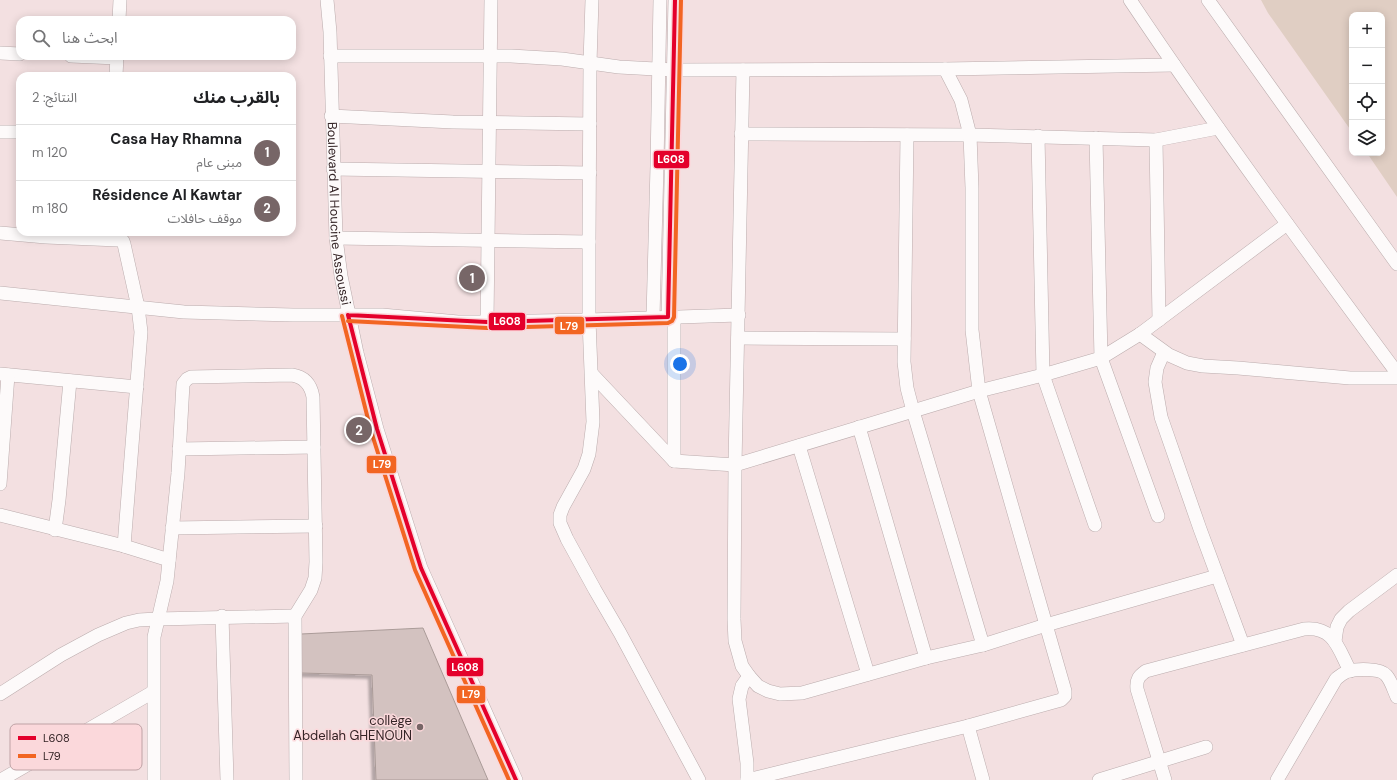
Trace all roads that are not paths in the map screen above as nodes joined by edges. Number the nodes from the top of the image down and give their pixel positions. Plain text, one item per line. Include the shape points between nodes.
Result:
1 (120, 0) edge
2 (327, 0) edge
3 (491, 0) edge
4 (592, 0) edge
5 (660, 0) edge
6 (675, 0) edge
7 (1130, 0) edge
8 (1208, 0) edge
9 (119, 16) edge
10 (0, 53) edge
11 (16, 54) edge
12 (330, 56) junction
13 (490, 56) junction
14 (117, 60) edge
15 (590, 63) junction
16 (1174, 65) junction
17 (945, 69) junction
18 (659, 70) junction
19 (674, 70) junction
20 (743, 70) junction
21 (116, 72) edge
22 (332, 116) junction
23 (489, 123) junction
24 (590, 124) junction
25 (1218, 128) junction
26 (0, 132) edge
27 (16, 132) edge
28 (741, 134) junction
29 (907, 135) junction
30 (970, 135) junction
31 (1038, 136) junction
32 (1096, 138) junction
33 (1156, 140) junction
34 (333, 169) junction
35 (489, 171) junction
36 (590, 173) junction
37 (1287, 224) junction
38 (0, 233) edge
39 (16, 234) edge
40 (34, 236) edge
41 (123, 237) edge
42 (336, 238) junction
43 (488, 241) junction
44 (589, 242) junction
45 (1397, 264) edge
46 (0, 293) edge
47 (138, 307) junction
48 (348, 315) junction
49 (739, 315) junction
50 (653, 317) junction
51 (671, 317) junction
52 (589, 320) junction
53 (1159, 320) junction
54 (487, 322) junction
55 (1140, 334) junction
56 (738, 338) junction
57 (904, 338) junction
58 (1164, 352) junction
59 (1101, 358) junction
60 (1397, 373) edge
61 (4, 374) edge
62 (592, 374) junction
63 (1044, 375) junction
64 (1397, 378) edge
65 (70, 381) junction
66 (137, 387) junction
67 (979, 391) junction
68 (913, 411) junction
69 (859, 427) junction
70 (799, 446) junction
71 (314, 447) junction
72 (179, 449) junction
73 (674, 461) junction
74 (735, 465) junction
75 (0, 484) edge
76 (0, 515) edge
77 (1158, 516) dead end
78 (1095, 525) dead end
79 (316, 526) junction
80 (172, 528) junction
81 (55, 530) junction
82 (124, 546) junction
83 (169, 560) junction
84 (1397, 575) edge
85 (1217, 576) junction
86 (222, 616) junction
87 (295, 616) junction
88 (157, 619) junction
89 (1046, 625) junction
90 (1335, 641) junction
91 (983, 645) junction
92 (1243, 645) junction
93 (926, 658) junction
94 (1350, 670) junction
95 (868, 674) junction
96 (749, 676) junction
97 (153, 692) junction
98 (0, 694) edge
99 (1397, 697) edge
100 (97, 724) edge
101 (968, 726) junction
102 (1206, 747) dead end
103 (1160, 761) junction
104 (17, 770) edge
105 (152, 779) edge
106 (0, 780) edge
107 (227, 780) edge
108 (296, 780) edge
109 (516, 780) edge
110 (699, 780) edge
111 (747, 780) edge
112 (983, 780) edge
113 (1099, 780) edge
114 (1166, 780) edge
115 (1277, 780) edge

1 - 9 street
2 - 12 street, Boulevard Al Houcine Assoussi
3 - 13 street
4 - 15 street
5 - 18 street
6 - 19 street
7 - 16 street
8 - 45 street
10 - 11 street
12 - 13 street
12 - 22 street, Boulevard Al Houcine Assoussi
13 - 15 street via 548,58
13 - 23 street
14 - 21 street
15 - 18 street
15 - 24 street
16 - 17 street
16 - 25 street
17 - 20 street
17 - 30 street via 961,100
18 - 19 street
18 - 50 street
19 - 20 street
19 - 51 street
20 - 28 street
22 - 23 street
22 - 34 street, Boulevard Al Houcine Assoussi
23 - 24 street
23 - 35 street
24 - 36 street
25 - 33 street
25 - 37 street
26 - 27 street
28 - 29 street
28 - 49 street
29 - 30 street
29 - 57 street
30 - 31 street
30 - 67 street via 972,330
31 - 32 street
31 - 63 street
32 - 33 street
32 - 59 street
33 - 53 street
34 - 35 street
34 - 42 street, Boulevard Al Houcine Assoussi
35 - 36 street
35 - 43 street
36 - 44 street
37 - 53 street
37 - 60 street
38 - 39 street
40 - 41 street via 118,240
41 - 47 street
42 - 43 street
42 - 48 street, Boulevard Al Houcine Assoussi
43 - 44 street
43 - 54 street
44 - 52 street
46 - 47 street
47 - 48 street via 184,312 293,316
47 - 66 street via 140,332
48 - 54 street
48 - 109 street, Boulevard Al Houcine Assoussi via 377,430 421,568
49 - 51 street
49 - 56 street
50 - 51 street
50 - 52 street
51 - 73 street
52 - 54 street
52 - 62 street
53 - 55 street
55 - 58 street
55 - 59 street
56 - 57 street
56 - 74 street
57 - 68 street via 905,378
58 - 64 street via 1187,363 1203,366 1350,378
58 - 85 street via 1157,368 1155,382 1161,417
59 - 63 street
59 - 77 street
61 - 65 street
61 - 75 street
62 - 73 street
62 - 110 street via 593,422 589,454 584,469 561,511 560,522
63 - 67 street
63 - 78 street
65 - 66 street
65 - 81 street
66 - 82 street
67 - 68 street
67 - 89 street
68 - 69 street
68 - 91 street
69 - 70 street
69 - 93 street
70 - 74 street
70 - 95 street
71 - 72 street
71 - 72 street via 314,404 309,384 296,376 265,375 187,378 182,388
71 - 79 street
72 - 80 street
73 - 74 street
74 - 96 street via 735,641 742,666
76 - 81 street
79 - 80 street
79 - 87 street via 315,578 311,590
80 - 83 street
81 - 82 street
82 - 83 street
83 - 88 street via 165,592
84 - 90 street via 1341,619
85 - 89 street
85 - 92 street
86 - 87 street
86 - 88 street
86 - 107 street
87 - 108 street
88 - 97 street via 153,641
88 - 98 street via 126,623 98,635
89 - 91 street
89 - 101 street via 1065,691 1061,700
90 - 92 street via 1321,630 1312,628
90 - 94 street
91 - 93 street
92 - 103 street via 1146,671 1139,676 1136,688
93 - 95 street
94 - 99 street via 1380,671 1386,675
94 - 115 street via 1336,679
95 - 96 street via 802,693 790,694 768,691 758,686
96 - 111 street via 742,686 739,698
97 - 100 street
97 - 105 street
101 - 111 street
101 - 112 street
102 - 103 street
103 - 113 street
103 - 114 street
104 - 106 street

